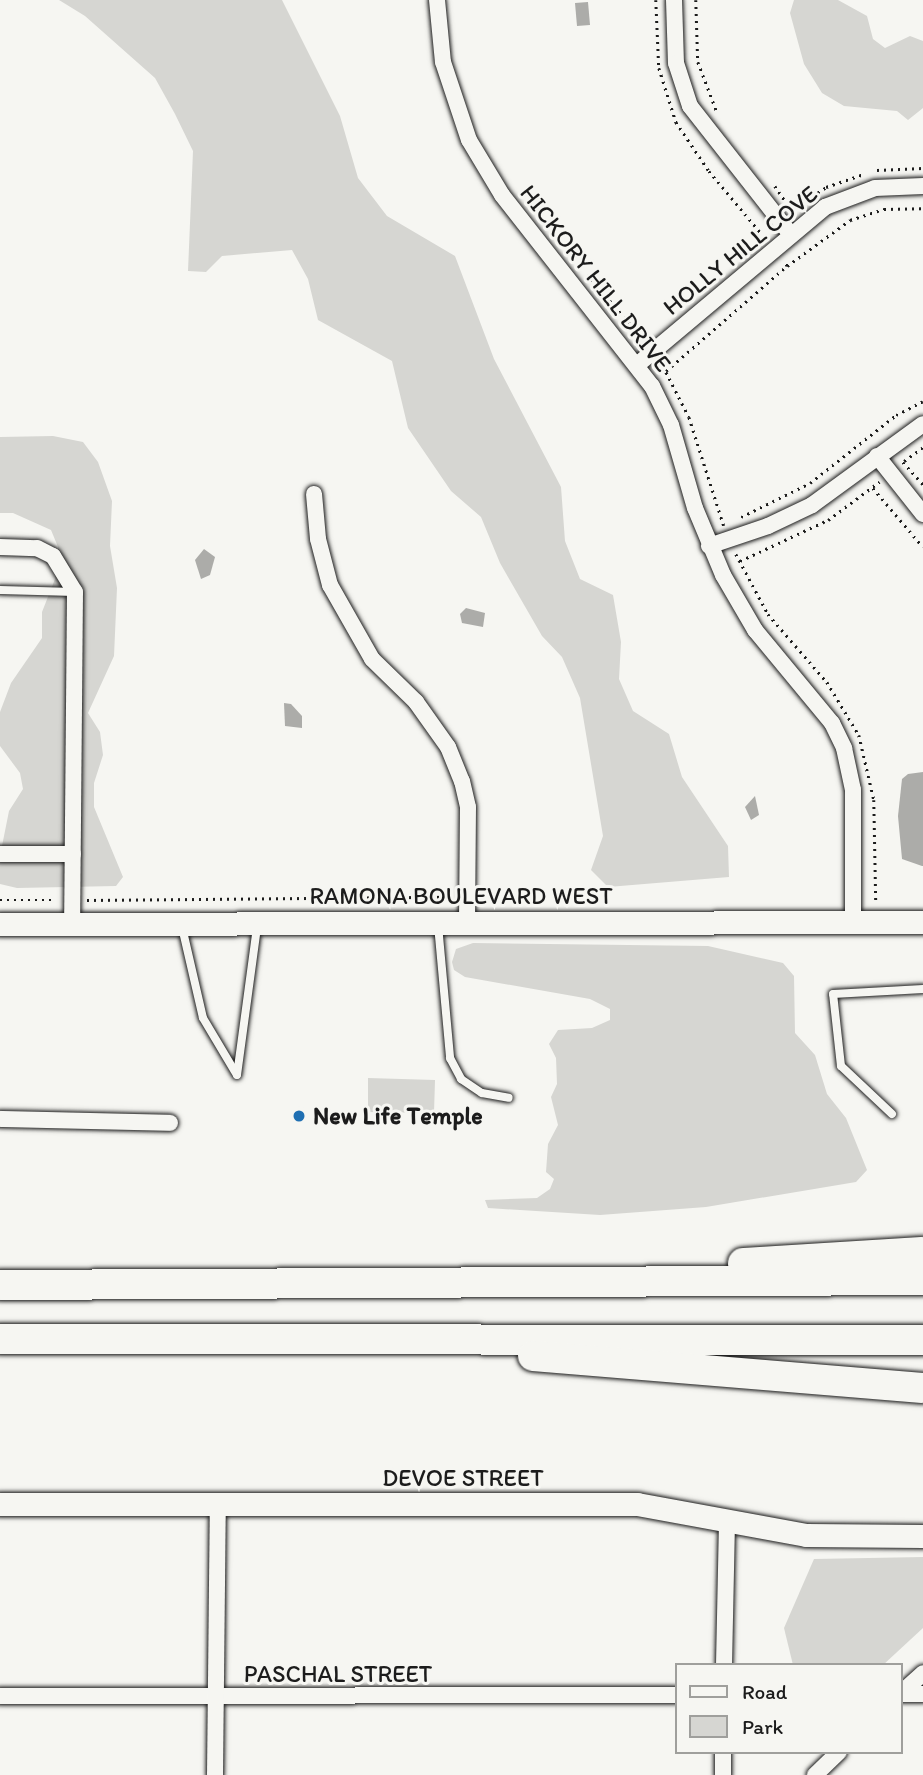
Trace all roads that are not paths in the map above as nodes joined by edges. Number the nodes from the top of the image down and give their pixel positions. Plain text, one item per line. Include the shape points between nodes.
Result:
1 (437, 0) edge
2 (674, 0) edge
3 (923, 186) edge
4 (791, 235) junction
5 (637, 365) junction
6 (923, 424) edge
7 (877, 456) junction
8 (314, 494) dead end
9 (923, 514) edge
10 (709, 546) junction
11 (0, 547) edge
12 (0, 590) edge
13 (75, 592) junction
14 (0, 854) edge
15 (73, 854) junction
16 (438, 922) junction
17 (467, 922) junction
18 (853, 922) junction
19 (923, 922) edge
20 (258, 923) junction
21 (0, 924) edge
22 (72, 924) junction
23 (182, 924) junction
24 (923, 989) edge
25 (509, 1098) dead end
26 (892, 1114) dead end
27 (0, 1119) edge
28 (170, 1123) dead end
29 (923, 1252) edge
30 (923, 1280) edge
31 (480, 1282) junction
32 (0, 1285) edge
33 (0, 1339) edge
34 (923, 1340) edge
35 (457, 1341) junction
36 (923, 1388) edge
37 (0, 1504) edge
38 (218, 1504) junction
39 (727, 1521) junction
40 (923, 1536) edge
41 (724, 1663) edge
42 (923, 1673) edge
43 (902, 1692) edge
44 (902, 1694) edge
45 (923, 1694) edge
46 (674, 1695) edge
47 (0, 1696) edge
48 (216, 1696) junction
49 (723, 1754) edge
50 (837, 1754) edge
51 (215, 1775) edge
52 (723, 1775) edge
53 (814, 1775) edge

1 - 5 street, HICKORY HILL DRIVE via 443,62 469,140 517,214
2 - 4 street via 676,63 690,106
3 - 4 street, HOLLY HILL COVE via 875,188 841,198
4 - 5 street, HOLLY HILL COVE via 768,242
5 - 10 street, HICKORY HILL DRIVE via 671,425
6 - 7 street
7 - 9 street
7 - 10 street via 796,513
8 - 17 street via 318,539 330,585 372,659 415,702 448,747 462,781 468,807
10 - 18 street, HICKORY HILL DRIVE via 755,630 832,723 844,748 853,790
11 - 13 street via 37,548 53,556
12 - 13 lane
13 - 15 street
14 - 15 street
15 - 22 street
16 - 17 street, RAMONA BOULEVARD WEST
16 - 20 street, RAMONA BOULEVARD WEST
16 - 25 lane via 450,1058 461,1079 482,1093
17 - 18 street, RAMONA BOULEVARD WEST
18 - 19 street, RAMONA BOULEVARD WEST
20 - 23 street, RAMONA BOULEVARD WEST
20 - 23 lane via 237,1075 203,1018
21 - 22 street, RAMONA BOULEVARD WEST
22 - 23 street, RAMONA BOULEVARD WEST
24 - 26 lane via 833,994 841,1066
27 - 28 street
29 - 31 highway
30 - 31 highway
31 - 32 highway
33 - 35 highway
34 - 35 highway
35 - 36 highway via 557,1360
37 - 38 street, DEVOE STREET
38 - 39 street, DEVOE STREET via 637,1504
38 - 48 street
39 - 40 street, DEVOE STREET via 806,1535
39 - 41 street
42 - 43 street
44 - 45 street
46 - 48 street, PASCHAL STREET
47 - 48 street, PASCHAL STREET
48 - 51 street
49 - 52 street
50 - 53 street

